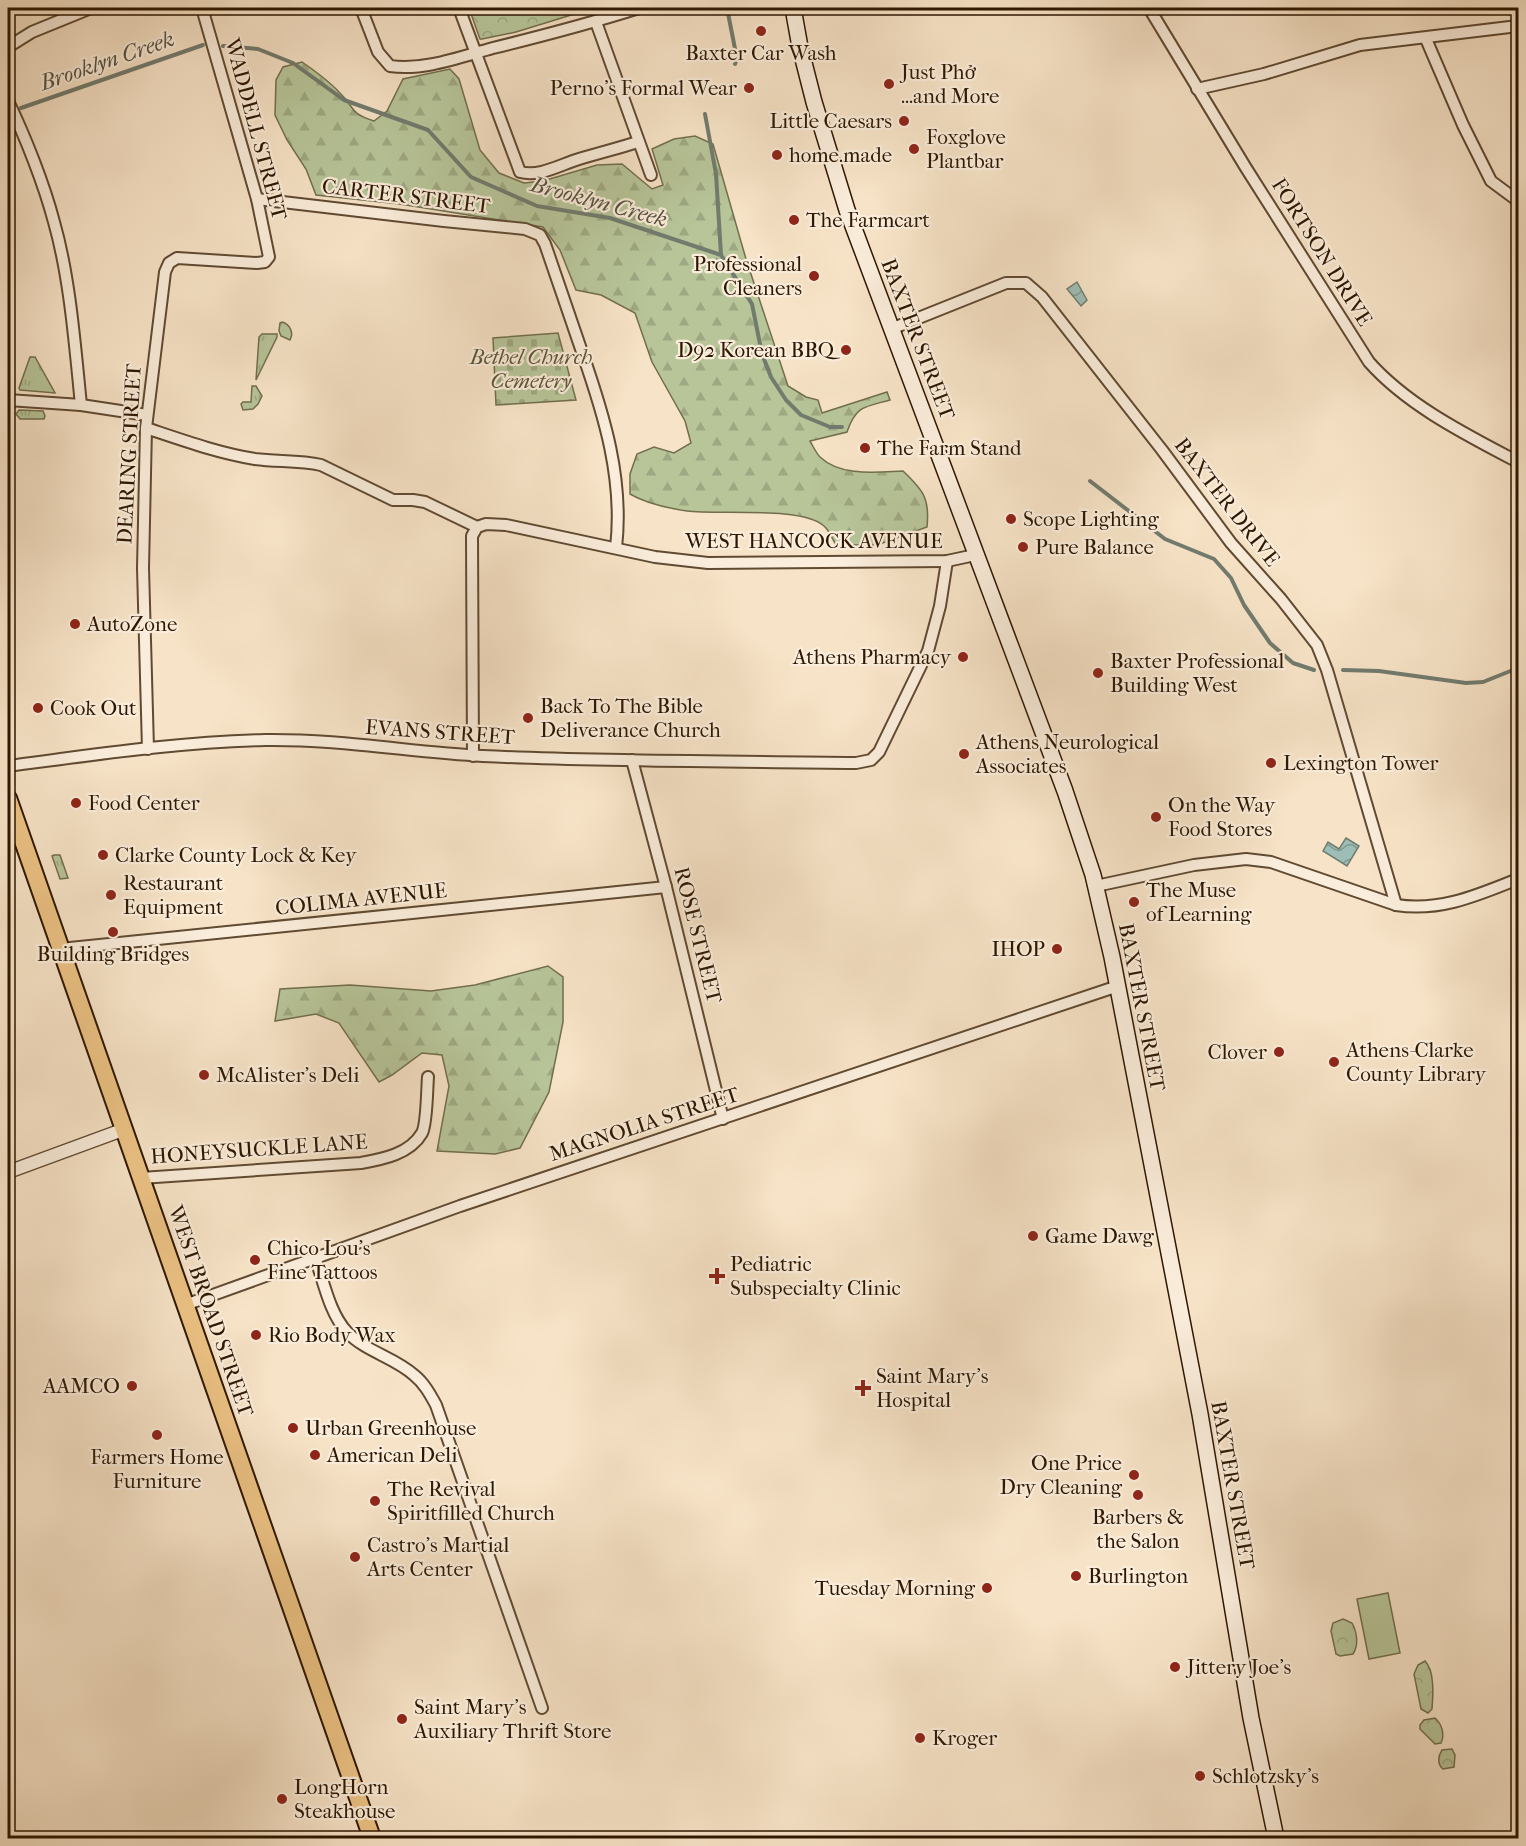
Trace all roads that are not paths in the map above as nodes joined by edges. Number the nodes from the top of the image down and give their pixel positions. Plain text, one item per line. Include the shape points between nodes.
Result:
1 (92, 8) edge
2 (205, 8) edge
3 (361, 8) edge
4 (459, 8) edge
5 (639, 8) edge
6 (793, 8) edge
7 (1149, 8) edge
8 (596, 22) junction
9 (1518, 26) edge
10 (1426, 39) junction
11 (8, 46) edge
12 (476, 53) junction
13 (1197, 89) junction
14 (8, 101) edge
15 (638, 142) junction
16 (651, 175) dead end
17 (257, 199) junction
18 (1518, 201) edge
19 (267, 261) joint
20 (891, 329) junction
21 (8, 400) edge
22 (81, 405) junction
23 (147, 415) junction
24 (146, 428) junction
25 (1518, 462) edge
26 (477, 527) junction
27 (616, 548) junction
28 (975, 555) junction
29 (947, 561) junction
30 (148, 748) junction
31 (473, 756) junction
32 (632, 760) junction
33 (8, 766) edge
34 (8, 798) edge
35 (1518, 879) edge
36 (1096, 886) junction
37 (666, 887) junction
38 (1396, 905) junction
39 (60, 949) junction
40 (1118, 987) junction
41 (428, 1077) dead end
42 (723, 1119) junction
43 (125, 1129) junction
44 (8, 1172) edge
45 (141, 1178) junction
46 (316, 1260) junction
47 (185, 1305) junction
48 (543, 1708) dead end
49 (372, 1839) edge
50 (1276, 1839) edge

1 - 11 street via 46,25
2 - 17 street, WADDELL STREET
3 - 12 street via 378,52 390,66 406,68
4 - 12 street
5 - 8 street
6 - 20 main road, BAXTER STREET via 822,130
7 - 13 street, FORTSON DRIVE
8 - 12 street
8 - 15 street
9 - 10 street
10 - 13 street via 1360,45
10 - 18 street via 1491,181
12 - 15 street via 520,172 551,170
13 - 25 street, FORTSON DRIVE via 1369,362 1445,422
14 - 22 street via 54,221
15 - 16 street
17 - 19 street, WADDELL STREET via 269,251
17 - 27 street, CARTER STREET via 525,228 540,235 608,430 618,511
19 - 23 street, DEARING STREET via 181,258 169,263
20 - 28 main road, BAXTER STREET
20 - 38 street, BAXTER DRIVE via 1006,283 1026,283 1042,297 1231,543 1317,645
21 - 22 street
22 - 23 street
23 - 24 street, DEARING STREET
24 - 26 street via 231,454 321,465 393,500 425,502
24 - 30 street, DEARING STREET via 142,568
26 - 27 street, WEST HANCOCK AVENUE via 506,525
26 - 31 street via 472,536
27 - 29 street, WEST HANCOCK AVENUE via 708,563
28 - 29 street, WEST HANCOCK AVENUE
28 - 36 main road, BAXTER STREET via 1065,791
29 - 32 street, EVANS STREET via 928,651 879,752 871,760
30 - 31 street, EVANS STREET via 300,741
30 - 33 street, EVANS STREET
31 - 32 street, EVANS STREET
32 - 37 street, ROSE STREET
34 - 39 main road, WEST BROAD STREET
35 - 38 street via 1462,900 1415,908
36 - 38 street via 1246,858 1271,862
36 - 40 main road, BAXTER STREET
37 - 39 street, COLIMA AVENUE
37 - 42 street, ROSE STREET
39 - 43 main road, WEST BROAD STREET
40 - 42 street, MAGNOLIA STREET
40 - 50 main road, BAXTER STREET
41 - 45 street, HONEYSUCKLE LANE via 423,1132 409,1148 385,1159
42 - 46 street, MAGNOLIA STREET via 460,1206
43 - 44 street
43 - 45 main road, WEST BROAD STREET
45 - 47 main road, WEST BROAD STREET
46 - 47 street, MAGNOLIA STREET
46 - 48 street via 335,1314 347,1332 413,1373 436,1405
47 - 49 main road, WEST BROAD STREET

